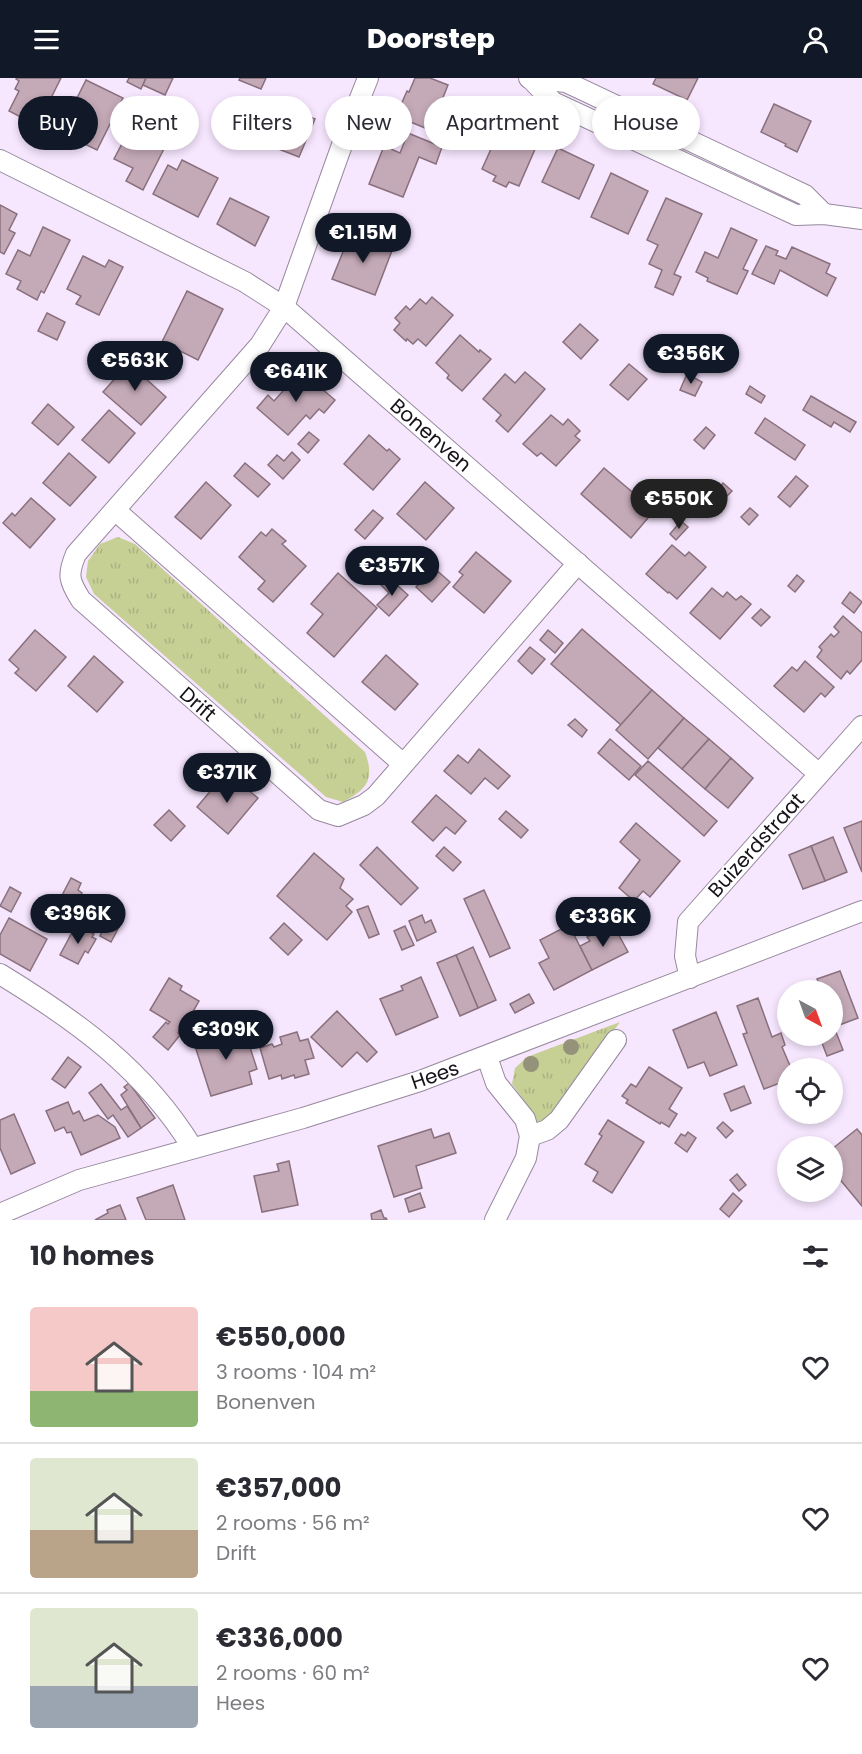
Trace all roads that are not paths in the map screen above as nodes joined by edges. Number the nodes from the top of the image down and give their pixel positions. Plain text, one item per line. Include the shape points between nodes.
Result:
1 (368, 78) edge
2 (530, 78) edge
3 (0, 160) edge
4 (862, 219) edge
5 (284, 306) junction
6 (116, 511) junction
7 (578, 563) junction
8 (862, 726) edge
9 (403, 764) junction
10 (819, 774) junction
11 (862, 911) edge
12 (0, 974) edge
13 (690, 978) junction
14 (616, 1040) dead end
15 (487, 1057) junction
16 (530, 1136) junction
17 (192, 1147) junction
18 (0, 1214) edge
19 (495, 1220) edge

1 - 5 street, Drift
2 - 4 street via 566,82 806,195 824,214
3 - 5 street, Bonenven via 245,282
5 - 6 street, Drift via 260,345
5 - 7 street, Bonenven
6 - 9 street
6 - 9 street, Drift via 76,554 69,570 71,584 81,600 319,810 338,816 364,805
7 - 9 street, Drift
7 - 10 street, Bonenven
8 - 10 street, Buizerdstraat
10 - 13 street, Buizerdstraat via 688,922 685,956
11 - 13 street, Hees
12 - 17 street via 126,1064 156,1095
13 - 15 street, Hees
14 - 16 street via 559,1120 547,1131
15 - 16 street via 496,1083 525,1119
15 - 17 street, Hees via 303,1118
16 - 19 street via 526,1158
17 - 18 street, Hees via 79,1180

